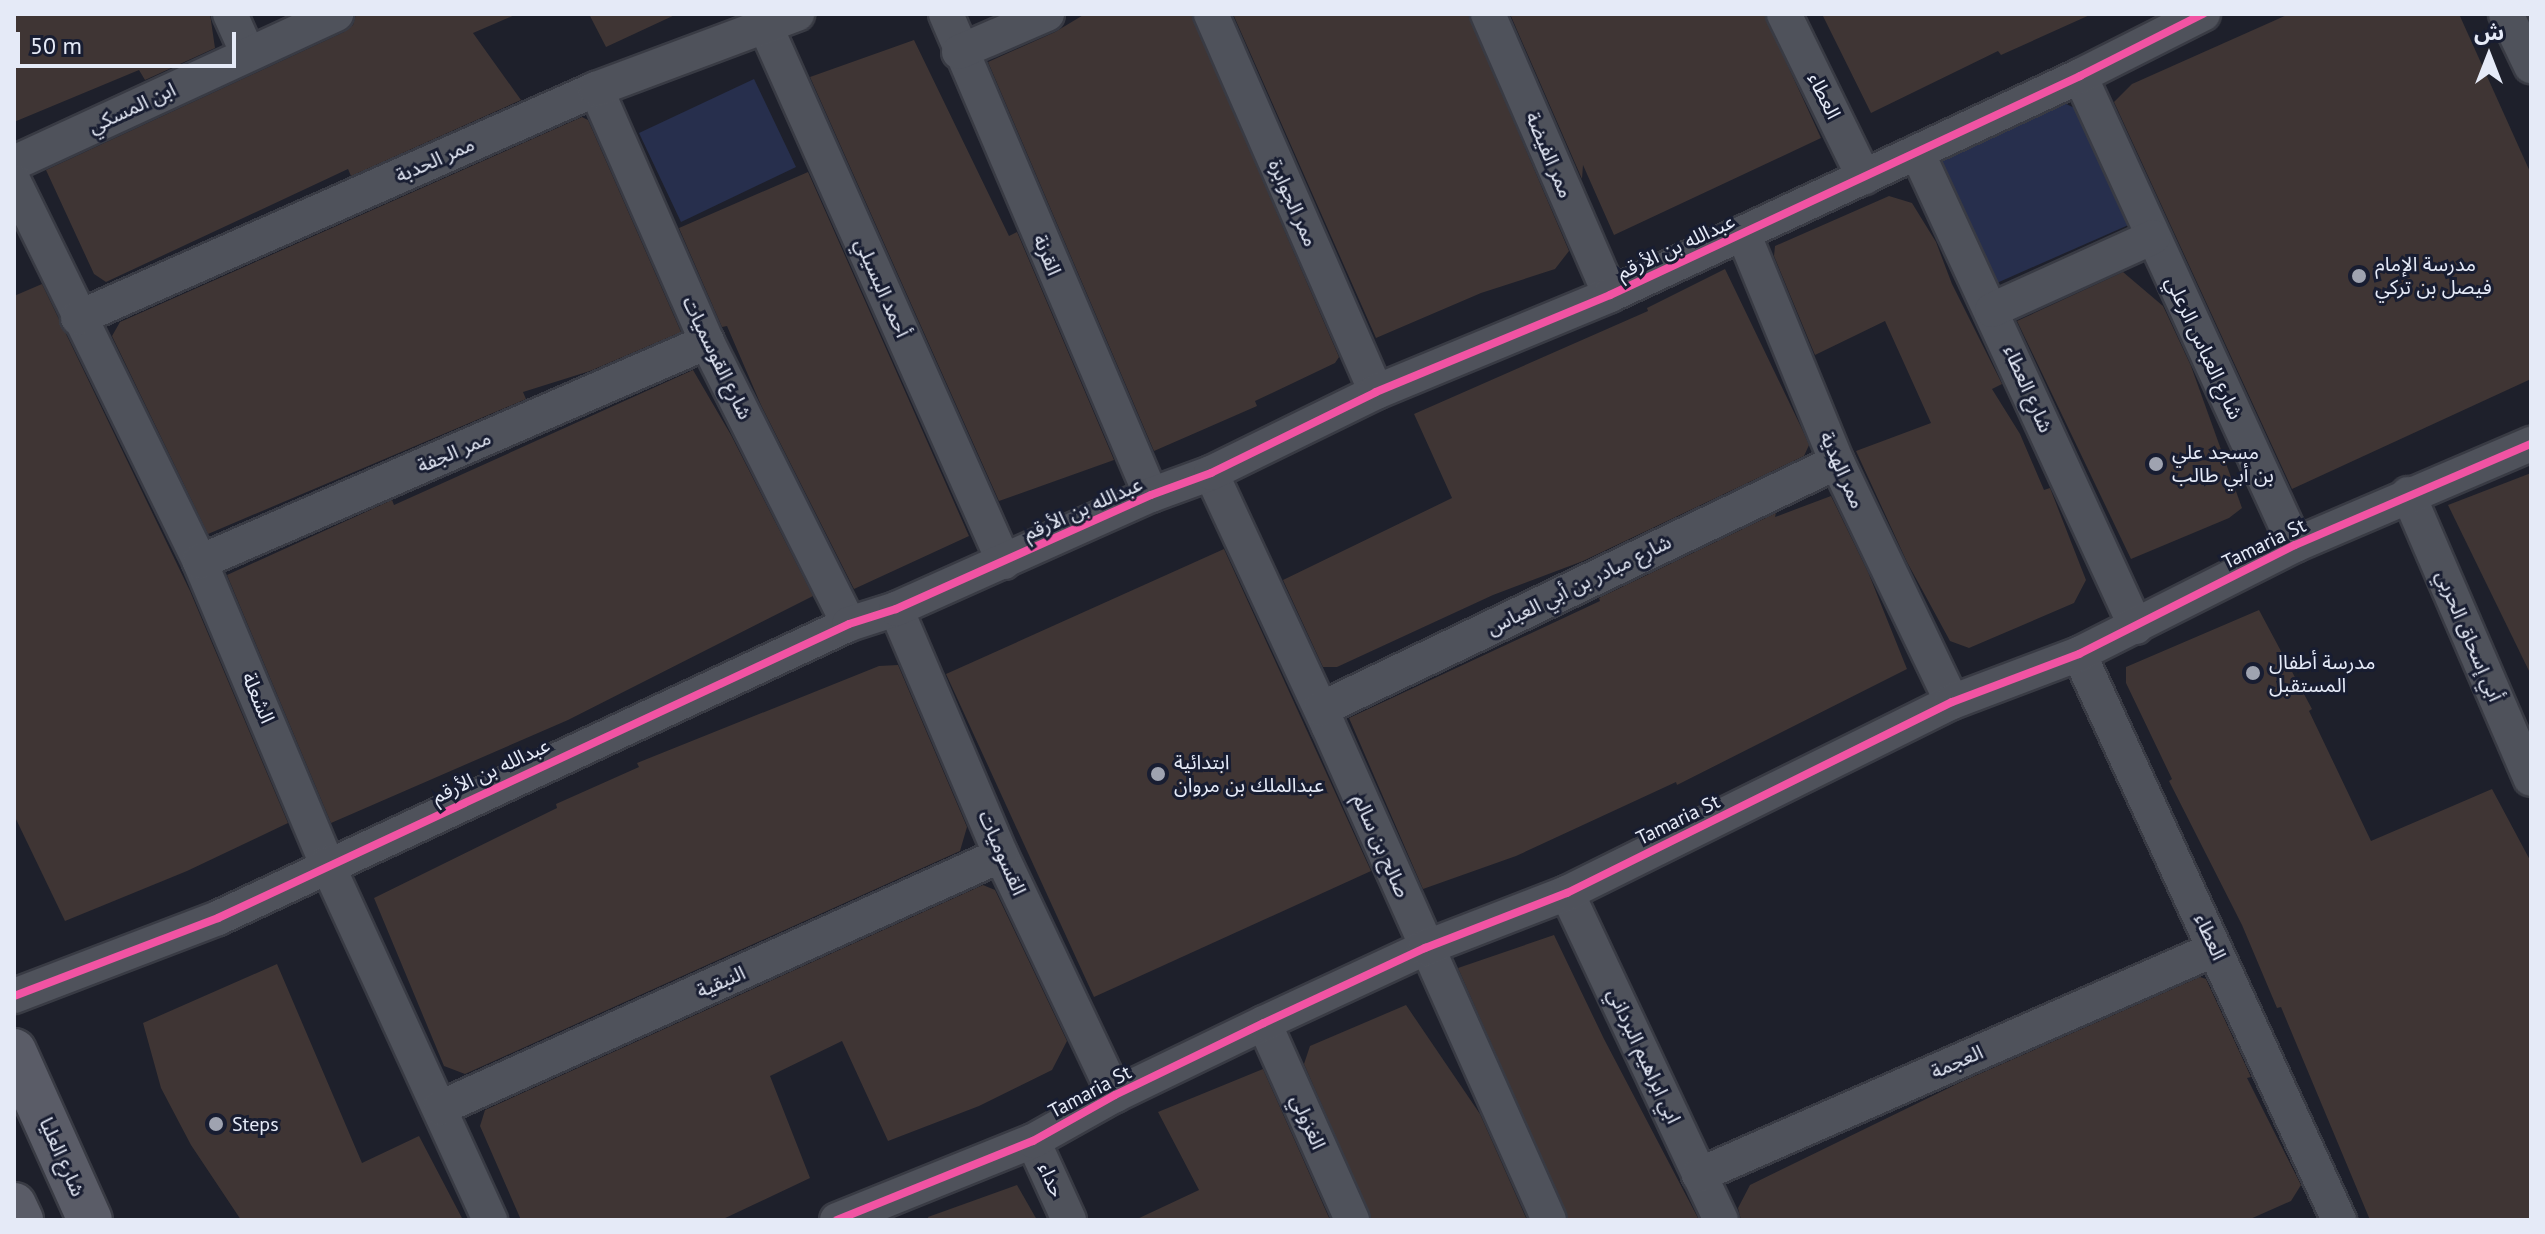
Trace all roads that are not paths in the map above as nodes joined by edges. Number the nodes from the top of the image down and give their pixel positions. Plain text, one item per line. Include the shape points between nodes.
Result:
1 (230, 14) edge
2 (336, 14) edge
3 (797, 14) edge
4 (946, 14) edge
5 (1047, 14) edge
6 (1211, 14) edge
7 (1488, 14) edge
8 (1784, 14) edge
9 (2506, 14) edge
10 (2190, 17) edge
11 (763, 21) edge
12 (959, 52) junction
13 (248, 54) junction
14 (2531, 66) edge
15 (2080, 76) junction
16 (596, 89) junction
17 (1917, 152) junction
18 (14, 163) edge
19 (1864, 177) junction
20 (14, 182) edge
21 (1743, 233) junction
22 (2153, 237) junction
23 (1610, 295) junction
24 (1992, 310) junction
25 (78, 318) junction
26 (707, 342) junction
27 (1376, 392) junction
28 (2531, 444) edge
29 (1837, 462) junction
30 (1211, 473) junction
31 (2408, 494) junction
32 (1151, 495) junction
33 (2295, 545) junction
34 (200, 562) junction
35 (1004, 562) junction
36 (896, 609) junction
37 (849, 624) junction
38 (2136, 627) junction
39 (2079, 654) junction
40 (1952, 702) junction
41 (1321, 709) junction
42 (2531, 779) edge
43 (1001, 855) junction
44 (327, 864) junction
45 (1567, 893) junction
46 (1425, 948) junction
47 (2215, 949) junction
48 (14, 996) edge
49 (1264, 1023) junction
50 (14, 1051) edge
51 (1115, 1095) junction
52 (440, 1108) junction
53 (1033, 1141) junction
54 (1699, 1175) junction
55 (14, 1205) edge
56 (2334, 1218) edge
57 (21, 1220) edge
58 (90, 1220) edge
59 (490, 1220) edge
60 (837, 1220) edge
61 (1069, 1220) edge
62 (1352, 1220) edge
63 (1549, 1220) edge
64 (1721, 1220) edge

1 - 13 street
2 - 13 street, ابن المسكي
3 - 11 street, ممر الحدبة
4 - 12 street, القرنة
5 - 12 street
6 - 27 street, ممر الجوابرة
7 - 23 street, ممر الفيضة
8 - 19 street, العطاء
9 - 14 street
10 - 15 street, عبدالله بن الأرقم
11 - 16 street, ممر الحدبة
11 - 35 street, أحمد البسيلي
12 - 32 street, القرنة
13 - 18 street, ابن المسكي
15 - 17 street, عبدالله بن الأرقم
15 - 22 street, شارع العباس الرعلي
16 - 25 street, ممر الحدبة
16 - 26 street, شارع القوسميات
17 - 19 street, عبدالله بن الأرقم
17 - 24 street, شارع العطاء
19 - 21 street, عبدالله بن الأرقم
20 - 25 street, الشعلة
21 - 23 street, عبدالله بن الأرقم
21 - 29 street, ممر الهدية
22 - 24 street
22 - 33 street, شارع العباس الرعلي
23 - 27 street, عبدالله بن الأرقم
24 - 38 street, شارع العطاء
25 - 34 street, الشعلة
26 - 34 street, ممر الجفة
26 - 37 street, شارع القوسميات
27 - 30 street, عبدالله بن الأرقم
28 - 31 street, Tamaria St
29 - 40 street, ممر الهدية
29 - 41 street, شارع مبادر بن أبي العباس
30 - 32 street, عبدالله بن الأرقم
30 - 41 street, صالح بن سالم
31 - 33 street, Tamaria St
31 - 42 street, أبي إسحاق الحربي
32 - 35 street, عبدالله بن الأرقم
33 - 38 street, Tamaria St
34 - 44 street, الشعلة
35 - 36 street, عبدالله بن الأرقم
36 - 37 street, عبدالله بن الأرقم
36 - 43 street, القسوميات
37 - 44 street, عبدالله بن الأرقم
38 - 39 street, Tamaria St
39 - 40 street, Tamaria St
39 - 47 street, العطاء
40 - 45 street, Tamaria St
41 - 46 street, صالح بن سالم
43 - 51 street, القسوميات
43 - 52 street, النبقية
44 - 48 street, عبدالله بن الأرقم via 218,918
44 - 52 street, الشعلة
45 - 46 street, Tamaria St
45 - 54 street, ابي ابراهيم البرداني
46 - 49 street, Tamaria St
46 - 63 street, صالح بن سالم
47 - 54 street, العجمة
47 - 56 street, العطاء
49 - 51 street, Tamaria St
49 - 62 street, الغزولي
50 - 58 main road, شارع العليا
51 - 53 street, Tamaria St
52 - 59 street, الشعلة
53 - 60 street, Tamaria St
53 - 61 street, حداء
54 - 64 street, ابي ابراهيم البرداني
55 - 57 main road

